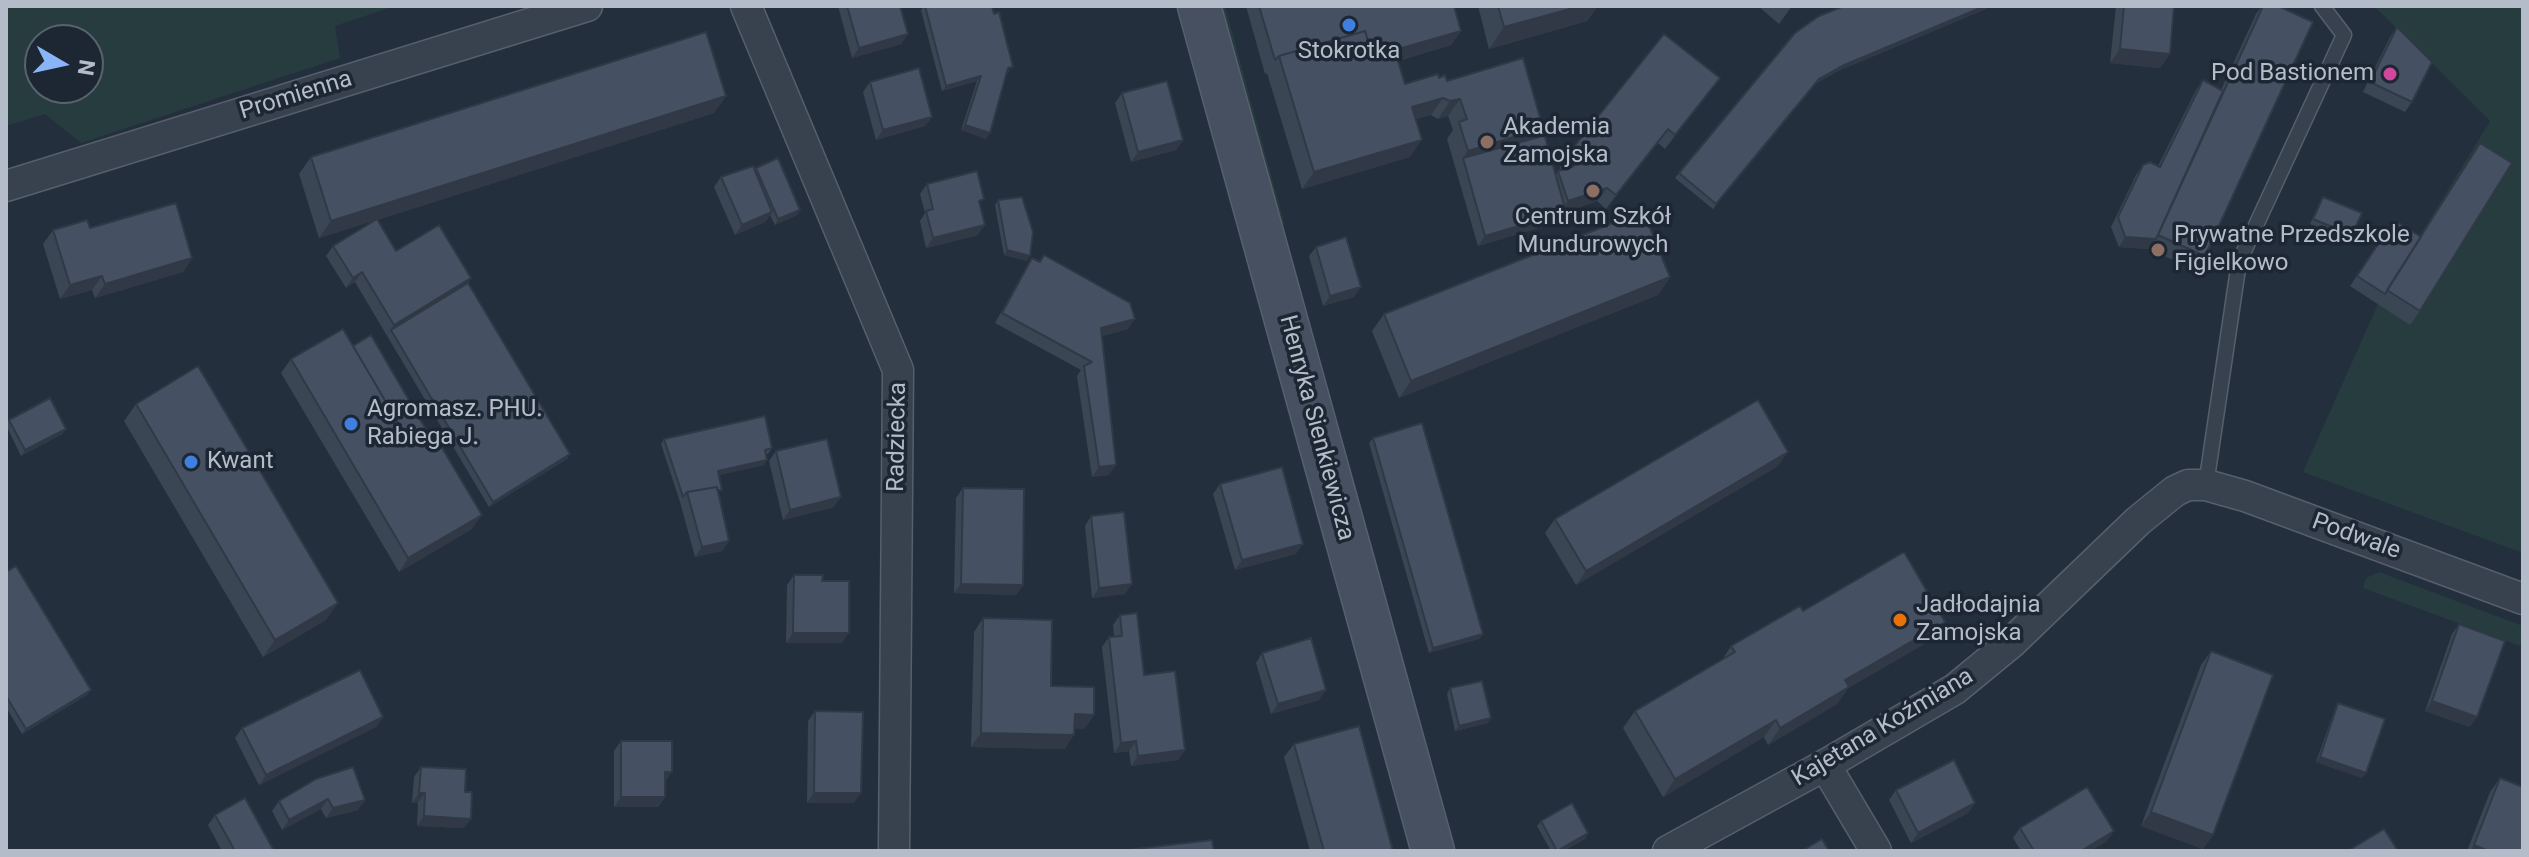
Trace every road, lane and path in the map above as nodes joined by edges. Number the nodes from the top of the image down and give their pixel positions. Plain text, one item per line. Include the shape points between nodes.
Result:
1 (587, 6) edge
2 (746, 6) edge
3 (1199, 6) edge
4 (2322, 6) edge
5 (6, 186) edge
6 (2197, 485) junction
7 (2523, 599) edge
8 (1825, 765) junction
9 (894, 851) edge
10 (1433, 851) edge
11 (1668, 851) edge
12 (1876, 851) edge

1 - 5 street, Promienna
2 - 9 street, Radziecka via 898,370
3 - 10 street, Henryka Sienkiewicza
4 - 6 lane via 2344,35 2239,262
6 - 7 street, Podwale via 2245,496
6 - 8 street, Kajetana Koźmiana via 2175,491 2138,521 2028,628 1955,689
8 - 11 street, Kajetana Koźmiana
8 - 12 street

